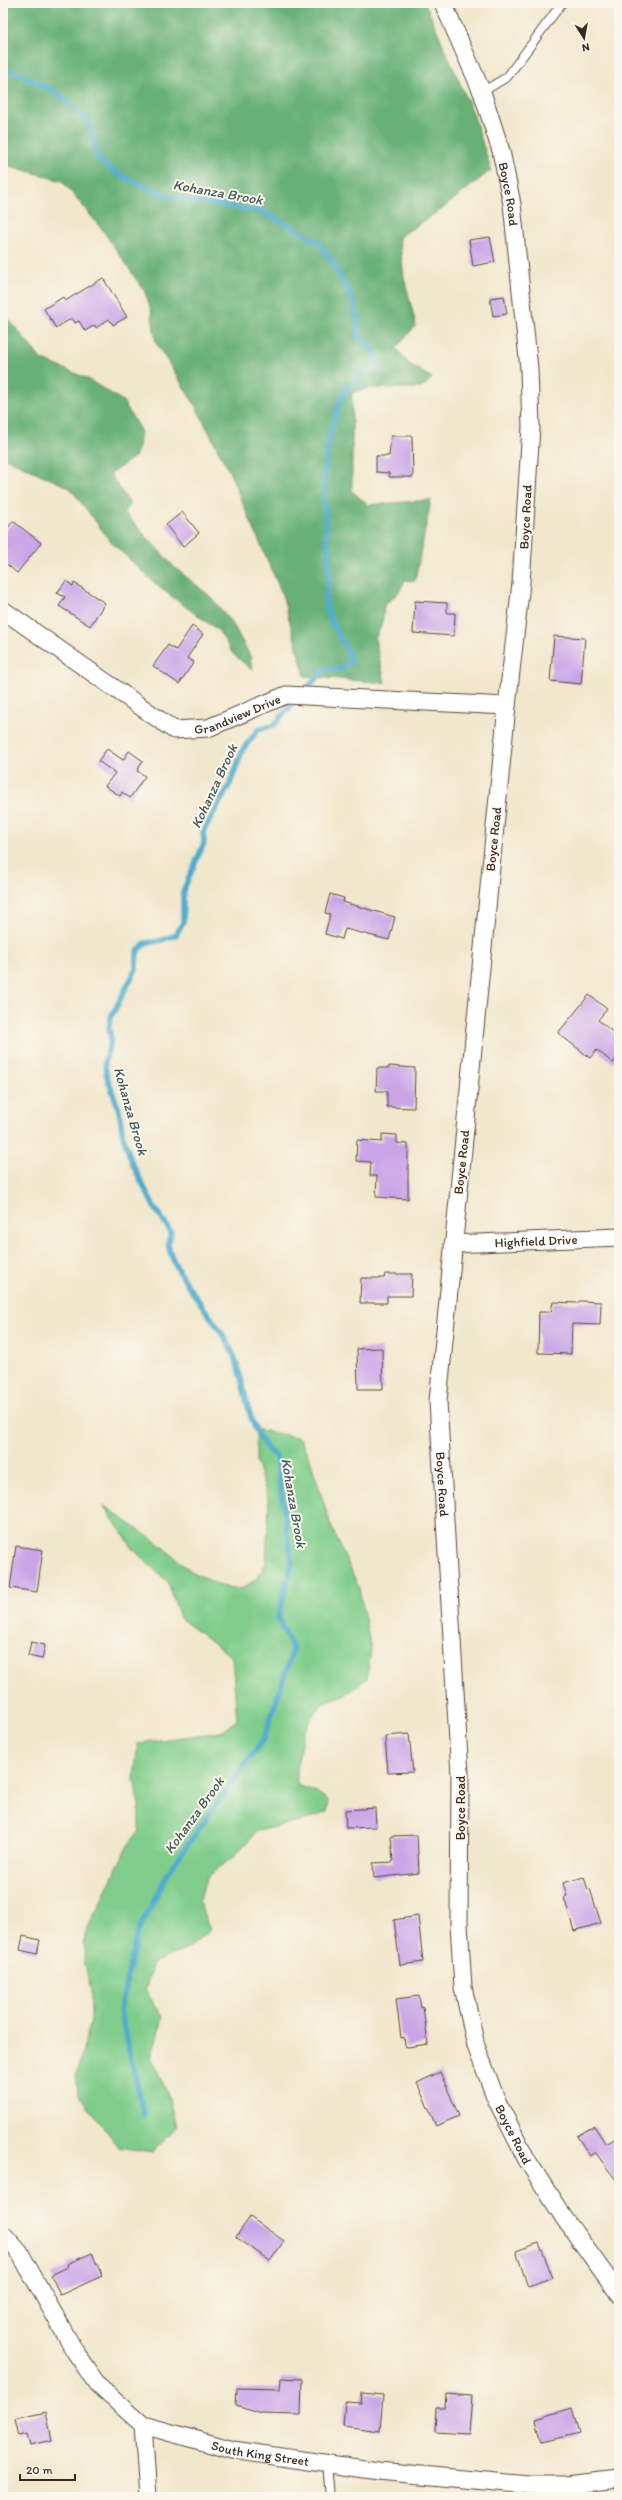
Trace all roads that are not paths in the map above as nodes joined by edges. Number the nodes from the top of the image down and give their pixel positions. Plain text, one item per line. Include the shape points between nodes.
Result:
1 (443, 3) edge
2 (562, 3) edge
3 (482, 92) junction
4 (3, 610) edge
5 (507, 706) junction
6 (619, 1237) edge
7 (453, 1244) junction
8 (3, 2234) edge
9 (619, 2294) edge
10 (143, 2426) junction
11 (327, 2464) junction
12 (619, 2478) edge
13 (148, 2497) edge
14 (330, 2497) edge

1 - 3 street, Boyce Road
2 - 3 lane via 508,77
3 - 5 street, Boyce Road via 501,151 512,204 531,427 522,583
4 - 5 street, Grandview Drive via 174,730 208,728 286,695
5 - 7 street, Boyce Road
6 - 7 street, Highfield Drive
7 - 9 street, Boyce Road via 438,1401 460,1775 459,1924 463,1987 476,2046 496,2099 523,2153 564,2218
8 - 10 street, South King Street via 20,2252 74,2350 97,2384
10 - 11 street, South King Street via 233,2450
10 - 13 street
11 - 12 street, South King Street via 378,2472 529,2485 565,2485
11 - 14 lane

